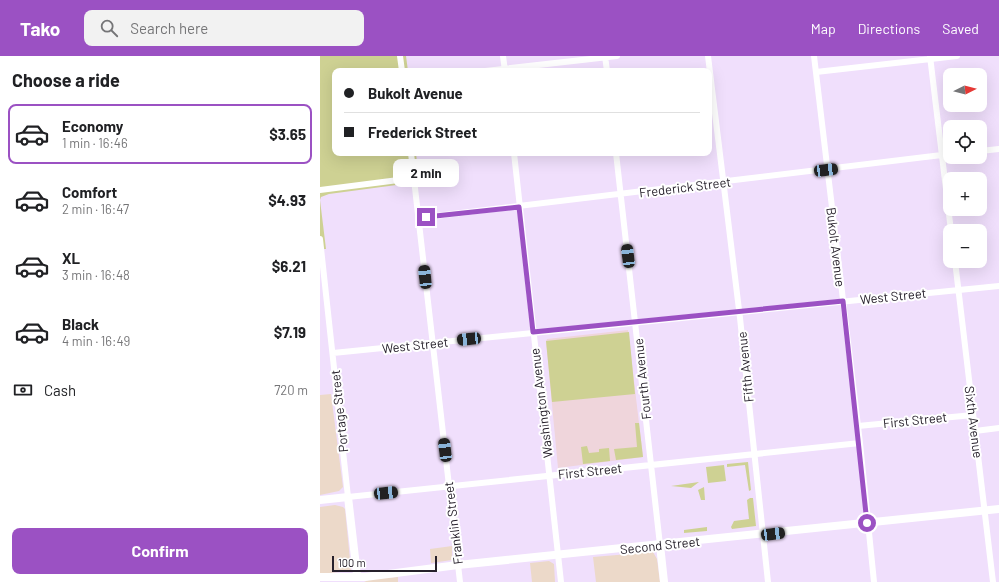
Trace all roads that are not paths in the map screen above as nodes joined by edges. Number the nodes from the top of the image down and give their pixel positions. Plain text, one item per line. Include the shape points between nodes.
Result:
1 (400, 56) edge
2 (503, 56) edge
3 (616, 56) edge
4 (708, 56) edge
5 (814, 56) edge
6 (957, 56) edge
7 (605, 57) edge
8 (930, 58) edge
9 (402, 68) edge
10 (505, 68) edge
11 (520, 68) edge
12 (606, 68) edge
13 (710, 68) edge
14 (816, 72) junction
15 (712, 88) edge
16 (999, 149) edge
17 (987, 150) edge
18 (942, 155) junction
19 (411, 156) edge
20 (514, 156) edge
21 (616, 156) edge
22 (826, 170) junction
23 (414, 178) junction
24 (724, 182) junction
25 (320, 190) edge
26 (620, 194) junction
27 (519, 207) junction
28 (419, 218) junction
29 (951, 224) edge
30 (320, 240) edge
31 (956, 268) edge
32 (999, 286) edge
33 (959, 290) junction
34 (843, 301) junction
35 (739, 312) junction
36 (636, 321) junction
37 (533, 332) junction
38 (432, 343) junction
39 (333, 353) junction
40 (973, 415) junction
41 (858, 426) junction
42 (999, 428) edge
43 (976, 431) junction
44 (860, 443) junction
45 (755, 454) junction
46 (652, 464) junction
47 (550, 475) junction
48 (449, 486) junction
49 (348, 497) junction
50 (320, 500) edge
51 (999, 509) edge
52 (985, 510) junction
53 (867, 523) junction
54 (763, 535) junction
55 (660, 545) junction
56 (558, 555) junction
57 (458, 565) junction
58 (320, 578) edge
59 (358, 579) edge
60 (460, 582) edge
61 (561, 582) edge
62 (664, 582) edge
63 (768, 582) edge
64 (874, 582) edge
65 (993, 582) edge

1 - 9 street
2 - 10 street
3 - 7 street
4 - 13 street, Fifth Avenue
5 - 14 street, Bukolt Avenue
6 - 8 street
7 - 11 street
7 - 12 street
8 - 14 street
8 - 18 street
14 - 22 street, Bukolt Avenue
15 - 24 street, Fifth Avenue
16 - 17 street
18 - 22 street, Frederick Street
18 - 29 street
19 - 23 street, Franklin Street
20 - 27 street, Washington Avenue
21 - 26 street, Fourth Avenue
22 - 24 street, Frederick Street
22 - 34 street, Bukolt Avenue
23 - 25 street
23 - 28 street, Franklin Street
24 - 26 street, Frederick Street
24 - 35 street, Fifth Avenue
26 - 27 street, Frederick Street
26 - 36 street, Fourth Avenue
27 - 28 street, Frederick Street
27 - 37 street, Washington Avenue
28 - 38 street, Franklin Street
30 - 39 street, Portage Street
31 - 33 street, Sixth Avenue
32 - 33 street, West Street
33 - 34 street, West Street
33 - 40 street, Sixth Avenue
34 - 35 street, West Street
34 - 41 street, Bukolt Avenue
35 - 36 street, West Street
35 - 45 street, Fifth Avenue
36 - 37 street, West Street
36 - 46 street, Fourth Avenue
37 - 38 street, West Street
37 - 47 street, Washington Avenue
38 - 39 street, West Street
38 - 48 street, Franklin Street
39 - 49 street, Portage Street
40 - 41 street, First Street
40 - 43 street, Sixth Avenue
41 - 44 street, Bukolt Avenue
42 - 43 street
43 - 52 street, Sixth Avenue
44 - 45 street, First Street
44 - 53 street, Bukolt Avenue
45 - 46 street, First Street
45 - 54 street, Fifth Avenue
46 - 47 street, First Street
46 - 55 street, Fourth Avenue
47 - 48 street, First Street
47 - 56 street, Washington Avenue
48 - 49 street, First Street
48 - 57 street, Franklin Street
49 - 50 street, First Street
49 - 59 street, Portage Street
51 - 52 street, Second Street
52 - 53 street, Second Street
52 - 65 street, Sixth Avenue
53 - 54 street, Second Street
53 - 64 street, Bukolt Avenue
54 - 55 street, Second Street
54 - 63 street, Fifth Avenue
55 - 56 street, Second Street
55 - 62 street, Fourth Avenue
56 - 57 street, Second Street
56 - 61 street, Washington Avenue
57 - 59 street, Second Street via 365,576
57 - 60 street, Franklin Street
58 - 59 street, Second Street

